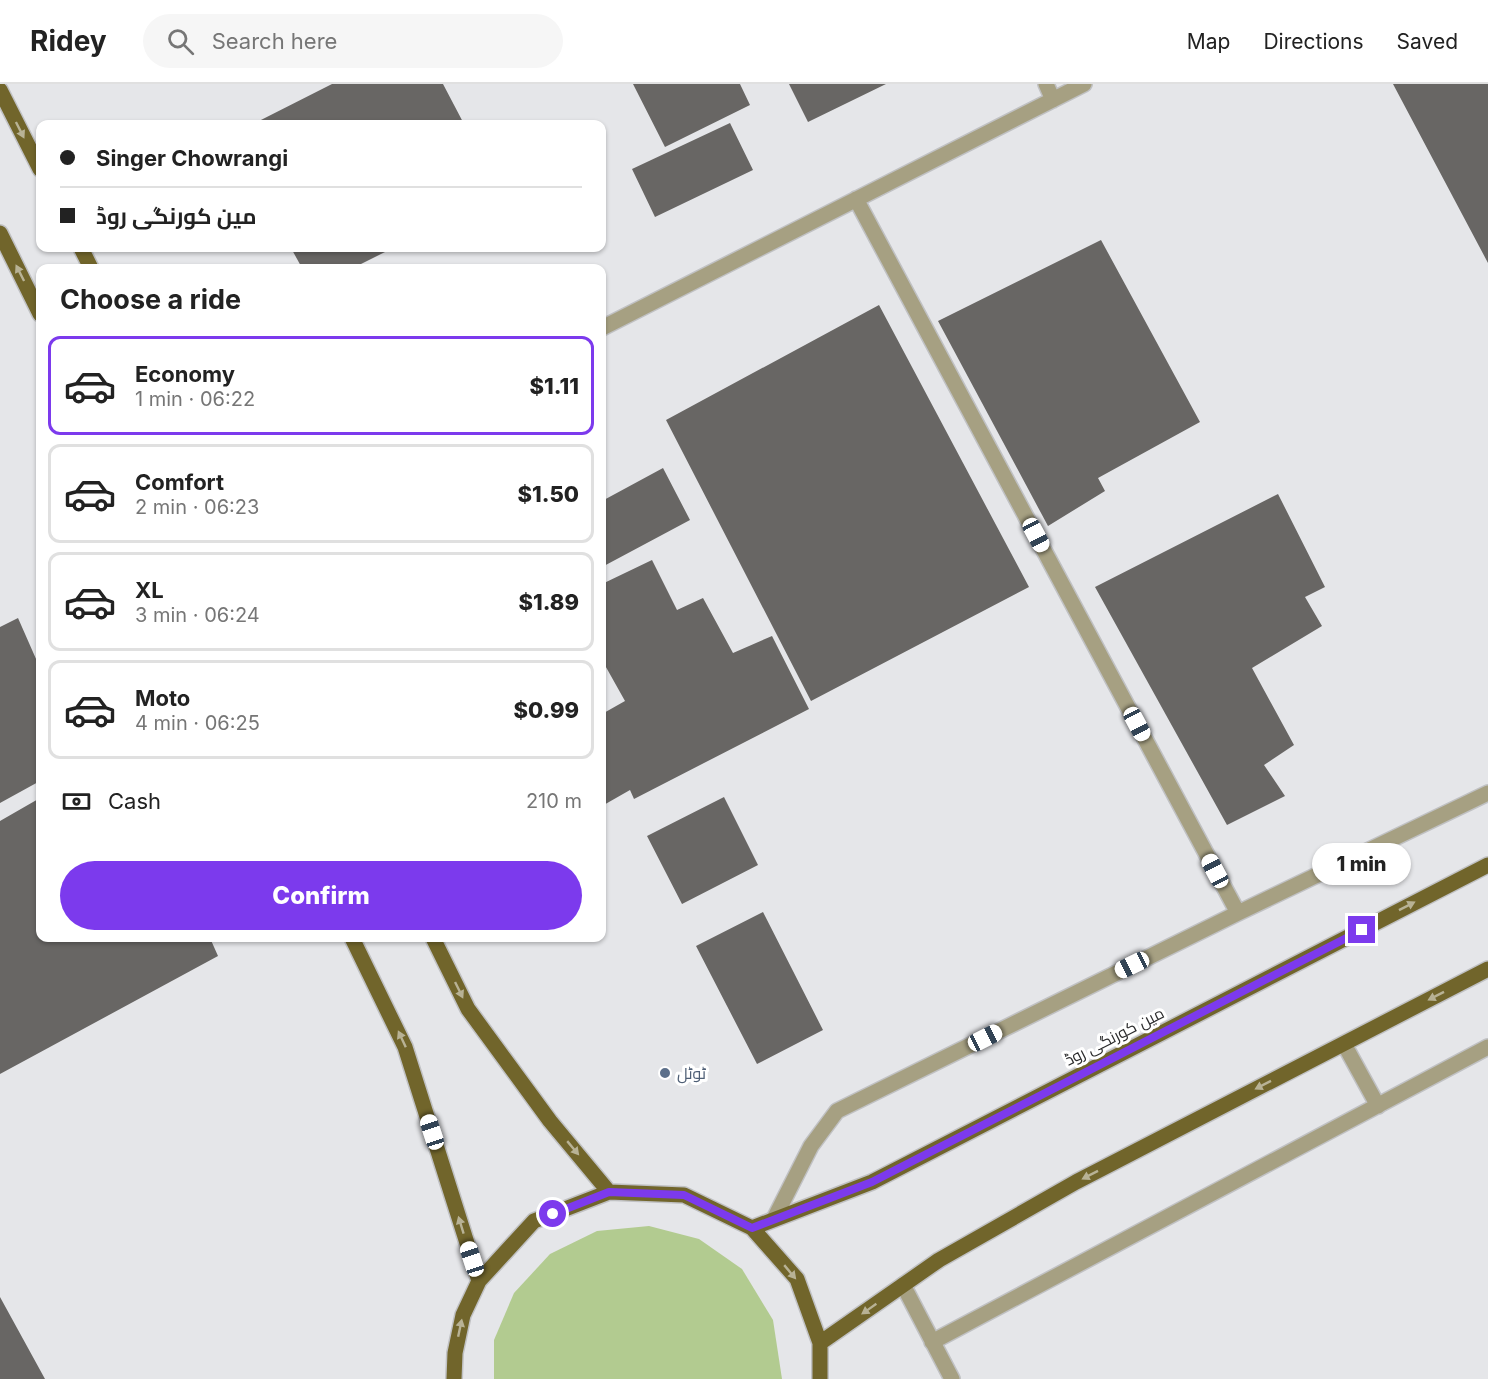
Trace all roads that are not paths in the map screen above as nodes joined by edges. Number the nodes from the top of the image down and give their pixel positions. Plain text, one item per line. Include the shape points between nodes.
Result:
1 (1046, 84) edge
2 (1084, 84) edge
3 (0, 90) edge
4 (1053, 100) junction
5 (36, 161) edge
6 (856, 199) junction
7 (0, 233) edge
8 (36, 306) edge
9 (606, 326) edge
10 (1488, 793) edge
11 (1488, 865) edge
12 (1238, 913) junction
13 (354, 942) edge
14 (435, 942) edge
15 (1488, 969) edge
16 (1344, 1044) junction
17 (1488, 1047) edge
18 (1378, 1106) junction
19 (609, 1192) junction
20 (774, 1220) junction
21 (752, 1228) junction
22 (479, 1281) junction
23 (903, 1285) junction
24 (932, 1342) junction
25 (820, 1343) junction
26 (454, 1379) edge
27 (820, 1379) edge
28 (951, 1379) edge

1 - 4 street
2 - 4 street
3 -> 5 main road
4 - 6 street
6 - 9 street
6 - 12 street
8 -> 7 main road
10 - 12 street
20 -> 11 main road, مین کورنگی روڈ via 872,1182
12 - 20 street via 837,1111 811,1146
22 -> 13 main road via 405,1047
14 -> 19 main road via 468,1009 550,1121
15 -> 16 main road
16 - 18 street
16 -> 23 main road via 1076,1182 939,1260
17 - 18 street
18 - 24 street
19 - 21 main road via 684,1195
19 - 22 main road via 534,1221
20 - 21 main road, مین کورنگی روڈ
21 -> 25 main road via 797,1279
26 -> 22 main road via 463,1316
23 - 24 street
23 -> 25 main road
24 - 28 street
25 - 27 main road

